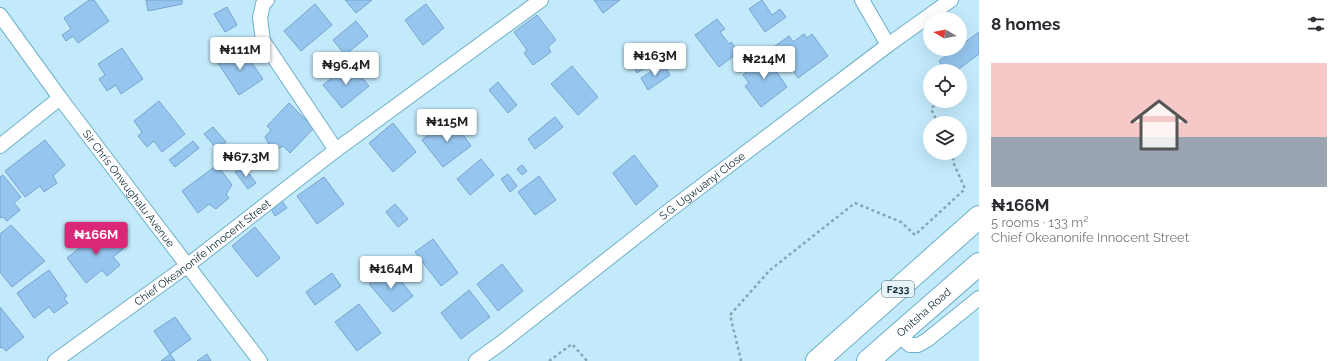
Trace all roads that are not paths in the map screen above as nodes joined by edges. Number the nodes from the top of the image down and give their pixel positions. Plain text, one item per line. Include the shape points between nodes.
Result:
1 (267, 0) edge
2 (540, 0) edge
3 (862, 0) edge
4 (951, 0) edge
5 (0, 15) edge
6 (888, 45) junction
7 (60, 98) junction
8 (0, 146) edge
9 (336, 150) junction
10 (979, 216) edge
11 (979, 264) edge
12 (188, 265) junction
13 (979, 298) edge
14 (898, 334) junction
15 (55, 361) edge
16 (260, 361) edge
17 (476, 361) edge
18 (817, 361) edge
19 (868, 361) edge

1 - 9 street via 263,4 260,18 263,41
2 - 9 street, Chief Okeanonife Innocent Street
3 - 6 street
4 - 6 street, S.G. Ugwuanyi Close
5 - 7 street, Sir Chris Onwughalu Avenue
6 - 17 street, S.G. Ugwuanyi Close
7 - 8 street
7 - 12 street, Sir Chris Onwughalu Avenue
9 - 12 street, Chief Okeanonife Innocent Street
10 - 18 main road, F233
11 - 14 main road, Onitsha Road
12 - 15 street, Chief Okeanonife Innocent Street
12 - 16 street, Sir Chris Onwughalu Avenue
13 - 14 street via 918,345 910,345
14 - 19 main road, Onitsha Road

